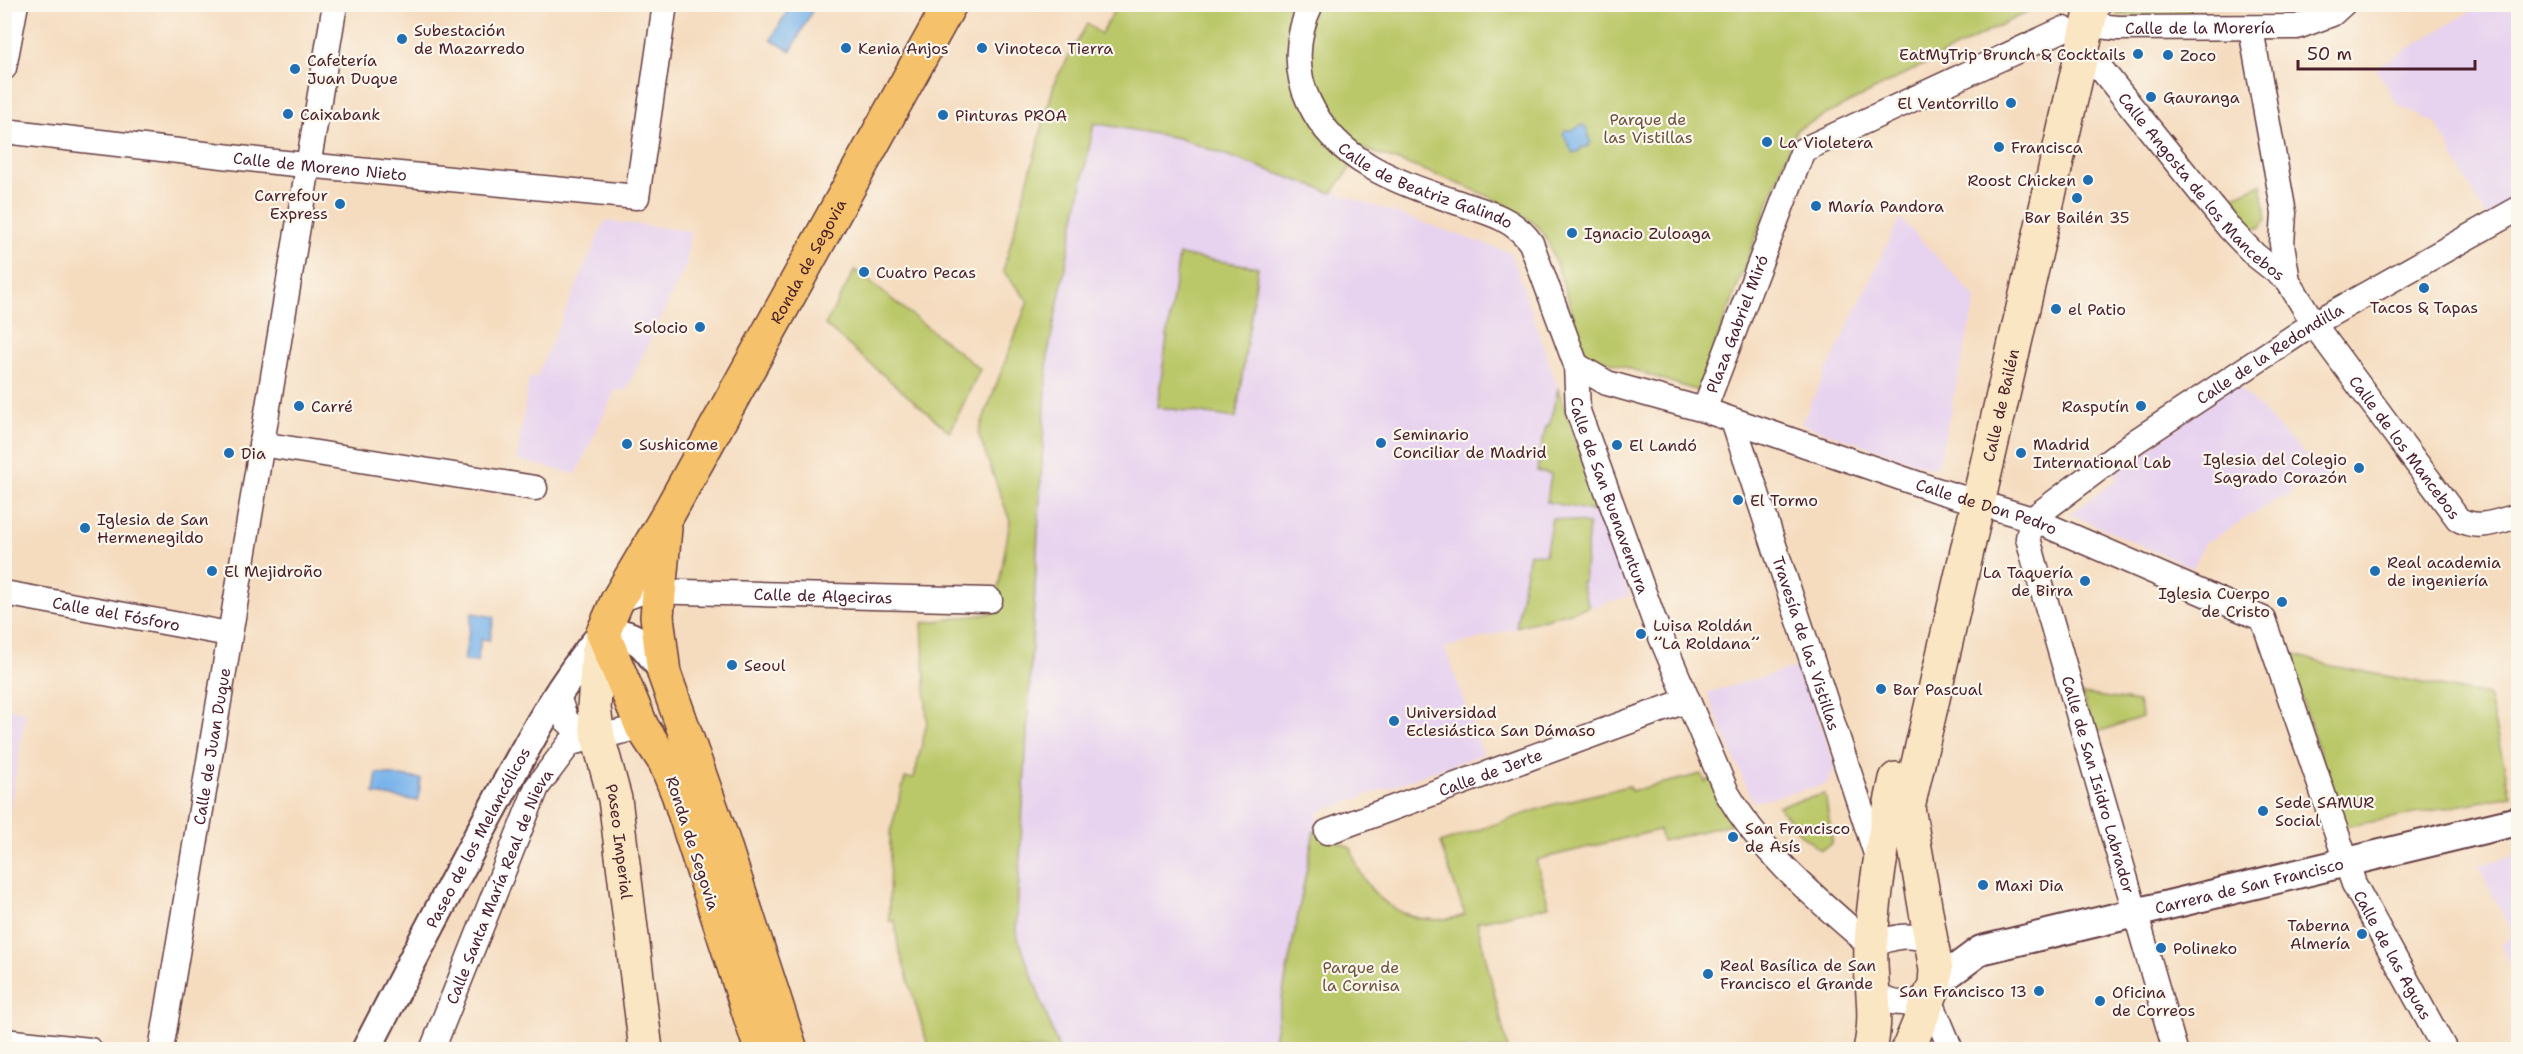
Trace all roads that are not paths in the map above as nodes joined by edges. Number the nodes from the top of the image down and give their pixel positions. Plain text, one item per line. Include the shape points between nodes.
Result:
1 (16, 4) edge
2 (335, 4) edge
3 (665, 4) edge
4 (950, 4) edge
5 (1311, 4) edge
6 (2343, 4) edge
7 (2078, 16) edge
8 (2251, 28) junction
9 (2079, 62) junction
10 (4, 68) edge
11 (4, 130) edge
12 (308, 165) junction
13 (2518, 209) edge
14 (2288, 280) junction
15 (2313, 324) junction
16 (1576, 365) junction
17 (1704, 410) junction
18 (1733, 421) junction
19 (261, 444) junction
20 (535, 488) dead end
21 (1969, 499) junction
22 (2518, 516) edge
23 (666, 518) junction
24 (2032, 519) junction
25 (658, 591) junction
26 (4, 592) edge
27 (990, 600) dead end
28 (617, 601) junction
29 (2263, 620) joint
30 (603, 633) junction
31 (229, 634) junction
32 (664, 673) junction
33 (557, 693) junction
34 (1688, 699) junction
35 (642, 727) junction
36 (591, 737) junction
37 (1899, 806) junction
38 (2518, 821) edge
39 (1327, 831) dead end
40 (2345, 861) junction
41 (1879, 865) junction
42 (2136, 912) junction
43 (1931, 942) junction
44 (1871, 946) junction
45 (1981, 950) junction
46 (1932, 991) junction
47 (1875, 995) junction
48 (4, 1041) edge
49 (90, 1050) edge
50 (161, 1050) edge
51 (366, 1050) edge
52 (432, 1050) edge
53 (646, 1050) edge
54 (761, 1050) edge
55 (791, 1050) edge
56 (1870, 1050) edge
57 (1908, 1050) edge
58 (1951, 1050) edge
59 (2175, 1050) edge
60 (2445, 1050) edge

1 - 10 street
2 - 12 street, Calle de Juan Duque
3 - 12 street, Calle de Moreno Nieto via 637,198
4 - 23 main road, Ronda de Segovia
5 - 16 street, Calle de Beatriz Galindo via 1303,20 1298,53 1303,90 1318,122 1362,164 1401,183 1499,216 1518,227 1535,251
6 - 8 street, Calle de la Morería via 2332,14 2296,27
7 - 8 street, Calle de la Morería via 2118,28
7 - 9 main road, Calle de Bailén
7 - 17 street, Plaza Gabriel Miró via 1803,150
7 - 21 main road, Calle de Bailén
8 - 14 street via 2284,213 2282,244
9 - 14 street, Calle Angosta de los Mancebos via 2102,70 2230,230
9 - 21 main road, Calle de Bailén
11 - 12 street, Calle de Moreno Nieto
12 - 19 street, Calle de Juan Duque
13 - 15 street, Calle de la Redondilla
14 - 15 street, Calle Angosta de los Mancebos
15 - 22 street, Calle de los Mancebos via 2458,519 2480,526
15 - 24 street, Calle de la Redondilla via 2136,441
16 - 17 street, Plaza Gabriel Miró via 1607,383
16 - 34 street, Calle de San Buenaventura via 1578,411 1650,612
17 - 18 street, Calle de Don Pedro
18 - 21 street, Calle de Don Pedro
18 - 41 street, Travesía de las Vistillas
19 - 20 street
19 - 31 street, Calle de Juan Duque
21 - 24 street, Calle de Don Pedro
21 - 37 main road, Calle de Bailén
23 - 25 main road, Ronda de Segovia
23 - 28 main road, Ronda de Segovia
24 - 29 street, Calle de Don Pedro
24 - 42 street, Calle de San Isidro Labrador via 2028,538
25 - 27 street, Calle de Algeciras
25 - 28 street, Calle de Algeciras via 644,591
25 - 32 main road, Ronda de Segovia
26 - 31 street, Calle del Fósforo
28 - 30 main road, Ronda de Segovia
29 - 40 street, Calle de las Aguas
30 - 32 street via 620,632 634,637 651,652
30 - 33 street, Paseo de los Melancólicos
30 - 35 main road, Ronda de Segovia
30 - 36 main road, Paseo Imperial
31 - 50 street, Calle de Juan Duque
32 - 55 main road, Ronda de Segovia
33 - 36 street via 566,720
33 - 51 street, Paseo de los Melancólicos
34 - 39 street, Calle de Jerte
34 - 44 street, Calle de San Buenaventura via 1727,794 1750,829 1798,882
35 - 36 street, Calle Santa María Real de Nieva
35 - 54 main road, Ronda de Segovia via 665,762 678,794
36 - 52 street, Calle Santa María Real de Nieva via 570,743 537,787
36 - 53 main road, Paseo Imperial via 613,787
37 - 41 main road, Calle de Bailén
37 - 43 main road
38 - 40 street, Carrera de San Francisco
40 - 42 street, Carrera de San Francisco
40 - 60 street, Calle de las Aguas
41 - 44 main road, Calle de Bailén
42 - 45 street, Carrera de San Francisco
42 - 59 street, Calle de San Isidro Labrador
43 - 44 street via 1901,935
43 - 45 street, Carrera de San Francisco
43 - 46 main road via 1935,957
44 - 47 main road
45 - 46 street, Carrera de San Francisco
46 - 47 street via 1907,1005 1892,1004
46 - 57 main road
46 - 58 street
47 - 56 main road
48 - 49 street

